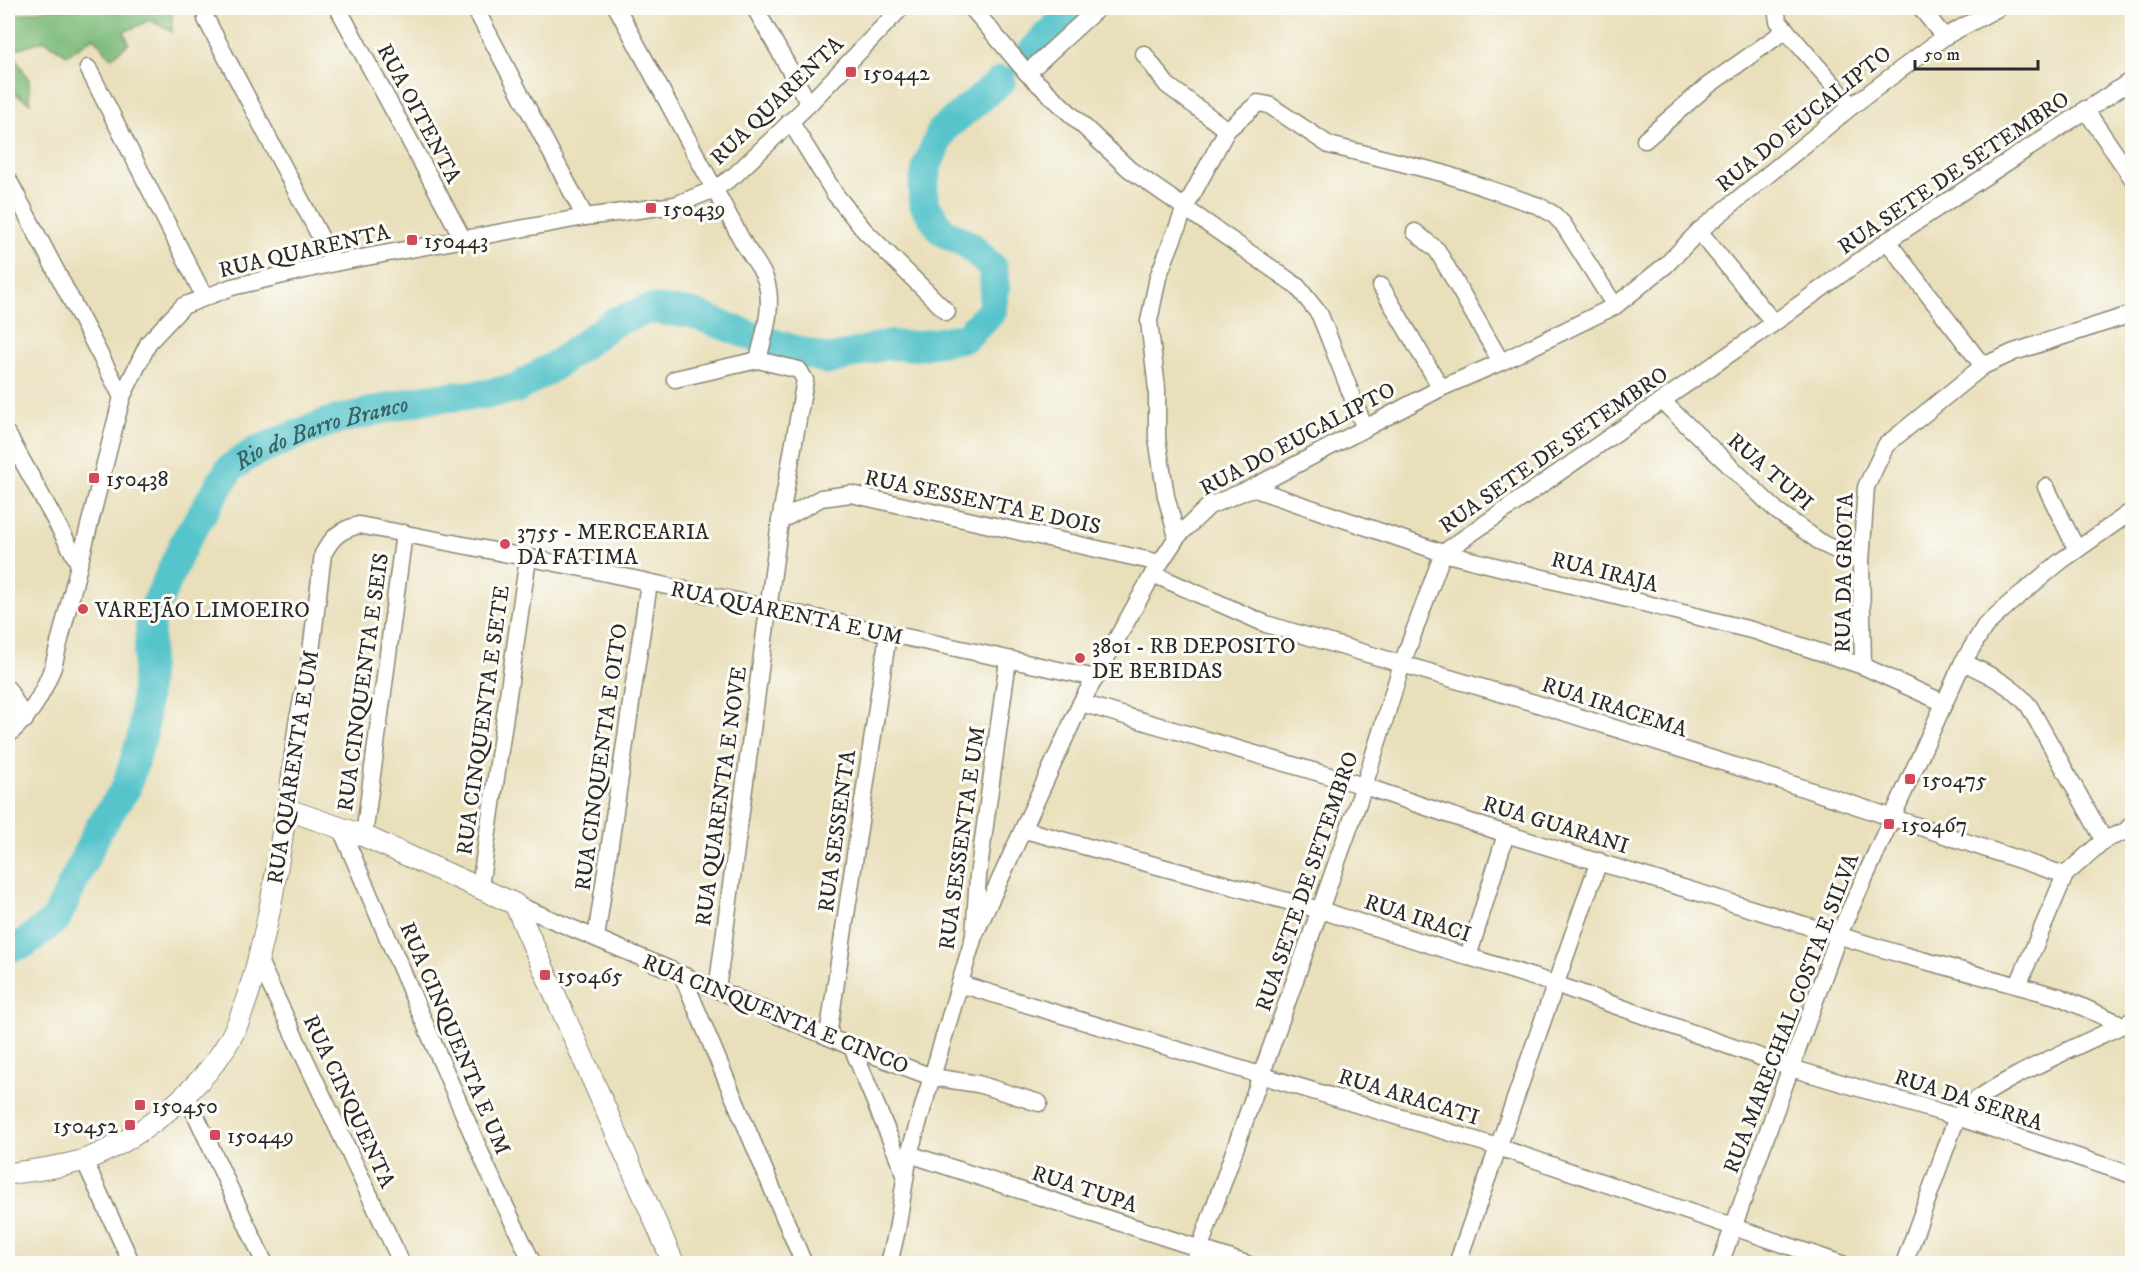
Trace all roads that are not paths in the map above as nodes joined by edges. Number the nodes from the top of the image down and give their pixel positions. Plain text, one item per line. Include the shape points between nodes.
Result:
1 (338, 8) edge
2 (475, 8) edge
3 (617, 8) edge
4 (755, 8) edge
5 (972, 8) edge
6 (1098, 8) edge
7 (1776, 8) edge
8 (1921, 8) edge
9 (1998, 8) edge
10 (898, 9) edge
11 (206, 20) dead end
12 (1786, 30) junction
13 (1944, 37) junction
14 (1144, 54) dead end
15 (88, 68) dead end
16 (1027, 73) junction
17 (2133, 80) edge
18 (809, 104) junction
19 (1852, 106) junction
20 (2085, 109) junction
21 (790, 121) junction
22 (1227, 130) junction
23 (1645, 140) dead end
24 (2133, 178) edge
25 (8, 179) edge
26 (715, 189) junction
27 (1185, 208) junction
28 (585, 217) junction
29 (1699, 231) junction
30 (1415, 232) dead end
31 (463, 239) junction
32 (1887, 241) junction
33 (334, 263) junction
34 (1381, 286) dead end
35 (204, 296) junction
36 (1615, 306) junction
37 (947, 312) dead end
38 (2133, 314) edge
39 (1774, 324) junction
40 (758, 360) junction
41 (1502, 362) junction
42 (1983, 366) junction
43 (675, 379) dead end
44 (1441, 388) junction
45 (122, 397) junction
46 (1662, 401) junction
47 (1365, 429) junction
48 (8, 435) edge
49 (2046, 487) dead end
50 (1252, 488) junction
51 (2133, 511) edge
52 (780, 521) junction
53 (404, 533) junction
54 (1177, 537) junction
55 (2077, 550) junction
56 (1443, 553) junction
57 (528, 558) junction
58 (1861, 561) junction
59 (78, 562) junction
60 (1156, 568) junction
61 (649, 583) junction
62 (769, 607) junction
63 (888, 634) junction
64 (1008, 660) junction
65 (1963, 662) junction
66 (1402, 664) junction
67 (1863, 666) junction
68 (1096, 678) junction
69 (8, 689) edge
70 (1081, 703) junction
71 (1944, 703) junction
72 (25, 720) junction
73 (8, 735) edge
74 (1364, 786) junction
75 (286, 809) junction
76 (1890, 818) junction
77 (2133, 824) edge
78 (341, 829) junction
79 (1025, 830) junction
80 (1506, 834) junction
81 (364, 836) junction
82 (2104, 840) junction
83 (1599, 861) junction
84 (2065, 875) junction
85 (480, 887) junction
86 (515, 904) junction
87 (1320, 910) junction
88 (1839, 934) junction
89 (974, 936) junction
90 (596, 938) junction
91 (257, 957) junction
92 (1468, 957) junction
93 (683, 977) junction
94 (960, 984) junction
95 (1555, 984) junction
96 (2018, 985) junction
97 (717, 990) junction
98 (2128, 1023) edge
99 (828, 1036) junction
100 (852, 1047) junction
101 (1791, 1068) junction
102 (1263, 1075) junction
103 (932, 1077) junction
104 (186, 1094) junction
105 (1039, 1103) dead end
106 (1957, 1117) junction
107 (1498, 1147) junction
108 (909, 1154) junction
109 (84, 1160) junction
110 (904, 1172) junction
111 (8, 1174) edge
112 (2133, 1175) edge
113 (1732, 1226) junction
114 (1197, 1256) edge
115 (132, 1263) edge
116 (265, 1263) edge
117 (402, 1263) edge
118 (533, 1263) edge
119 (674, 1263) edge
120 (804, 1263) edge
121 (889, 1263) edge
122 (1247, 1263) edge
123 (1457, 1263) edge
124 (1720, 1263) edge
125 (1842, 1263) edge
126 (1904, 1263) edge

1 - 31 street, RUA OITENTA
2 - 28 street
3 - 26 street
4 - 18 street
5 - 16 street
6 - 16 street
7 - 12 street via 1778,21
8 - 13 street
9 - 13 street, RUA DO EUCALIPTO
10 - 18 street, RUA QUARENTA
11 - 33 street
12 - 19 street
12 - 23 street via 1706,87
13 - 19 street, RUA DO EUCALIPTO
14 - 22 street via 1167,85
15 - 35 street
16 - 27 street via 1129,169
17 - 20 street, RUA SETE DE SETEMBRO
18 - 21 street, RUA QUARENTA
19 - 29 street, RUA DO EUCALIPTO
20 - 24 street
20 - 32 street, RUA SETE DE SETEMBRO
21 - 26 street, RUA QUARENTA via 735,175
21 - 37 street via 864,230
22 - 27 street
22 - 36 street via 1263,101 1329,144 1442,173 1539,206 1563,224
25 - 45 street
26 - 28 street, RUA QUARENTA via 675,205
26 - 40 street via 766,279 768,308
27 - 47 street via 1297,286 1313,303
27 - 54 street via 1158,277 1149,321 1157,390 1157,438
28 - 31 street, RUA QUARENTA
29 - 36 street, RUA DO EUCALIPTO via 1666,265
29 - 39 street
30 - 41 street via 1437,250
31 - 33 street, RUA QUARENTA
32 - 39 street, RUA SETE DE SETEMBRO
32 - 42 street
33 - 35 street, RUA QUARENTA
34 - 44 street
35 - 45 street, RUA QUARENTA via 183,306 149,342
36 - 41 street, RUA DO EUCALIPTO
38 - 42 street, RUA DA GROTA via 2014,352
39 - 46 street, RUA SETE DE SETEMBRO
40 - 43 street
40 - 52 street via 799,370 805,380
41 - 44 street, RUA DO EUCALIPTO
42 - 58 street, RUA DA GROTA via 1886,446 1866,487
44 - 47 street, RUA DO EUCALIPTO
45 - 59 street, RUA QUARENTA
46 - 56 street, RUA SETE DE SETEMBRO
46 - 58 street, RUA TUPI via 1777,511 1823,544
47 - 50 street, RUA DO EUCALIPTO
48 - 59 street
49 - 55 street
50 - 54 street, RUA DO EUCALIPTO via 1209,506
50 - 56 street, RUA IRAJA
51 - 55 street, RUA MARECHAL COSTA E SILVA
52 - 60 street, RUA SESSENTA E DOIS via 821,498 851,494
52 - 62 street
53 - 57 street, RUA QUARENTA E UM
53 - 75 street, RUA QUARENTA E UM via 359,525 342,529 323,554
53 - 81 street, RUA CINQUENTA E SEIS
54 - 60 street, RUA DO EUCALIPTO
55 - 65 street, RUA MARECHAL COSTA E SILVA via 1985,626
56 - 66 street, RUA SETE DE SETEMBRO
56 - 67 street, RUA IRAJA via 1755,631
57 - 61 street, RUA QUARENTA E UM
57 - 85 street, RUA CINQUENTA E SETE
58 - 67 street, RUA DA GROTA
59 - 72 street, RUA QUARENTA via 53,667 39,702
60 - 66 street, RUA IRACEMA via 1266,624
60 - 68 street, RUA DO EUCALIPTO
61 - 62 street, RUA QUARENTA E UM
61 - 90 street, RUA CINQUENTA E OITO
62 - 63 street, RUA QUARENTA E UM
62 - 97 street, RUA QUARENTA E NOVE
63 - 64 street, RUA QUARENTA E UM
63 - 99 street, RUA SESSENTA
64 - 68 street, RUA QUARENTA E UM
64 - 89 street, RUA SESSENTA E UM via 978,876
65 - 71 street, RUA MARECHAL COSTA E SILVA
65 - 82 street via 2017,691 2029,706
66 - 74 street, RUA SETE DE SETEMBRO
66 - 76 street, RUA IRACEMA
67 - 71 street, RUA IRAJA
68 - 70 street, RUA DO EUCALIPTO
69 - 72 street
70 - 74 street, RUA GUARANI
70 - 79 street, RUA DO EUCALIPTO
71 - 76 street, RUA MARECHAL COSTA E SILVA
72 - 73 street, RUA QUARENTA
74 - 80 street, RUA GUARANI
74 - 87 street, RUA SETE DE SETEMBRO
75 - 78 street, RUA CINQUENTA E CINCO
75 - 91 street, RUA QUARENTA E UM
76 - 84 street, RUA IRACEMA
76 - 88 street, RUA MARECHAL COSTA E SILVA
77 - 82 street
78 - 81 street, RUA CINQUENTA E CINCO
78 - 118 street, RUA CINQUENTA E UM via 487,1168
79 - 87 street, RUA IRACI
79 - 89 street, RUA DO EUCALIPTO
80 - 83 street, RUA GUARANI
80 - 92 street
81 - 85 street, RUA CINQUENTA E CINCO
82 - 84 street
83 - 88 street, RUA GUARANI
83 - 95 street
84 - 96 street
85 - 86 street, RUA CINQUENTA E CINCO
86 - 90 street, RUA CINQUENTA E CINCO
86 - 119 street
87 - 92 street, RUA IRACI
87 - 102 street, RUA SETE DE SETEMBRO
88 - 96 street, RUA GUARANI via 1925,962
88 - 101 street, RUA MARECHAL COSTA E SILVA
89 - 94 street, RUA SESSENTA E UM
90 - 93 street, RUA CINQUENTA E CINCO
91 - 104 street, RUA QUARENTA E UM via 241,1016 226,1044
91 - 117 street, RUA CINQUENTA
92 - 95 street, RUA IRACI
93 - 97 street, RUA CINQUENTA E CINCO
93 - 120 street
94 - 102 street, RUA ARACATI
94 - 103 street, RUA SESSENTA E UM
95 - 101 street, RUA IRACI
95 - 107 street
96 - 98 street, RUA GUARANI
97 - 99 street, RUA CINQUENTA E CINCO
98 - 106 street via 2002,1084 1970,1103
99 - 100 street, RUA CINQUENTA E CINCO
100 - 103 street, RUA CINQUENTA E CINCO
100 - 110 street
101 - 106 street, RUA DA SERRA
101 - 113 street, RUA MARECHAL COSTA E SILVA
102 - 107 street, RUA ARACATI
102 - 114 street, RUA SETE DE SETEMBRO
103 - 105 street, RUA CINQUENTA E CINCO via 978,1084
103 - 108 street, RUA SESSENTA E UM
104 - 109 street, RUA QUARENTA E UM via 147,1127
104 - 116 street
106 - 112 street, RUA DA SERRA
106 - 126 street
107 - 113 street, RUA ARACATI
107 - 123 street
108 - 110 street, RUA SESSENTA E UM
108 - 114 street, RUA TUPA
109 - 111 street, RUA QUARENTA E UM
109 - 115 street
110 - 121 street, RUA SESSENTA E UM
113 - 124 street, RUA MARECHAL COSTA E SILVA
113 - 125 street, RUA ARACATI
114 - 122 street, RUA TUPA

